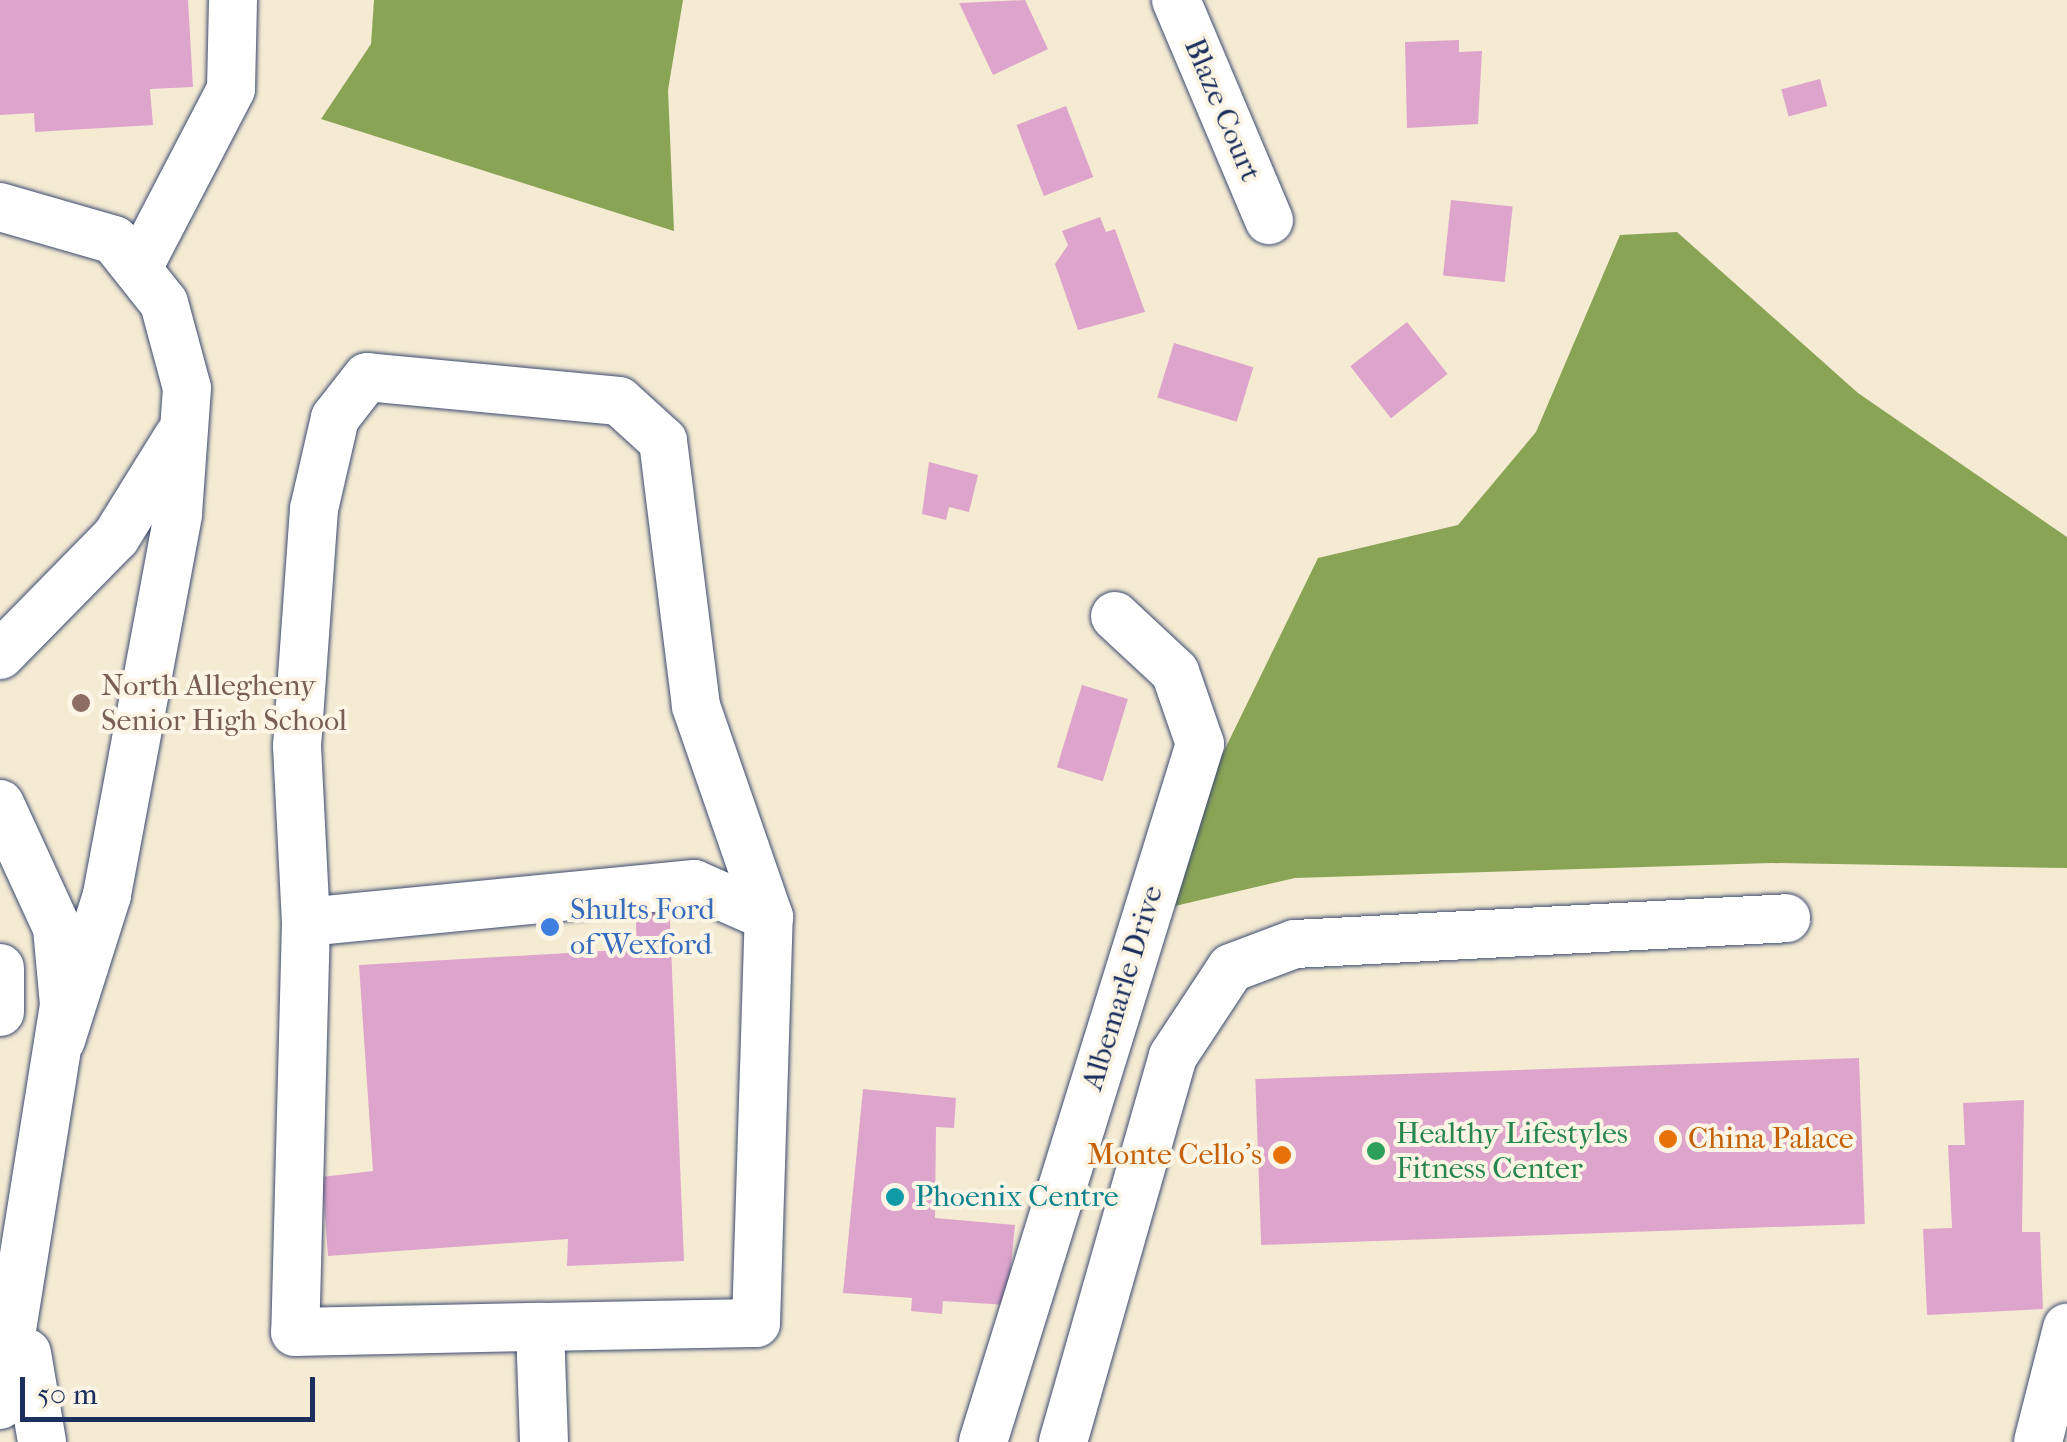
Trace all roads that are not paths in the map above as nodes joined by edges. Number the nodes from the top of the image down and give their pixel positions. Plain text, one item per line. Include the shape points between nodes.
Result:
1 (233, 0) edge
2 (1176, 0) edge
3 (0, 207) edge
4 (1269, 220) dead end
5 (140, 266) junction
6 (182, 430) junction
7 (1115, 616) dead end
8 (0, 655) edge
9 (0, 804) edge
10 (768, 917) junction
11 (1786, 918) dead end
12 (306, 922) junction
13 (0, 968) edge
14 (0, 1012) edge
15 (61, 1040) junction
16 (23, 1256) junction
17 (540, 1327) junction
18 (2067, 1328) edge
19 (0, 1405) edge
20 (42, 1442) edge
21 (544, 1442) edge
22 (983, 1442) edge
23 (1063, 1442) edge
24 (2038, 1442) edge

1 - 5 street via 231,90
2 - 4 street, Blaze Court
3 - 5 street via 84,224
5 - 6 street via 180,348
6 - 8 street via 116,537
6 - 15 street via 178,515 110,876
7 - 22 street, Albemarle Drive via 1175,672 1200,744
9 - 15 street via 57,928
10 - 12 street via 694,884
10 - 12 street via 696,706 663,441 618,402 367,376 335,418 314,509 297,746
10 - 17 street via 756,1323
11 - 23 street via 1295,944 1231,968 1173,1056
12 - 17 street via 295,1332
13 - 14 street
15 - 16 street
16 - 19 street
16 - 20 street via 28,1386
17 - 21 street
18 - 24 street

